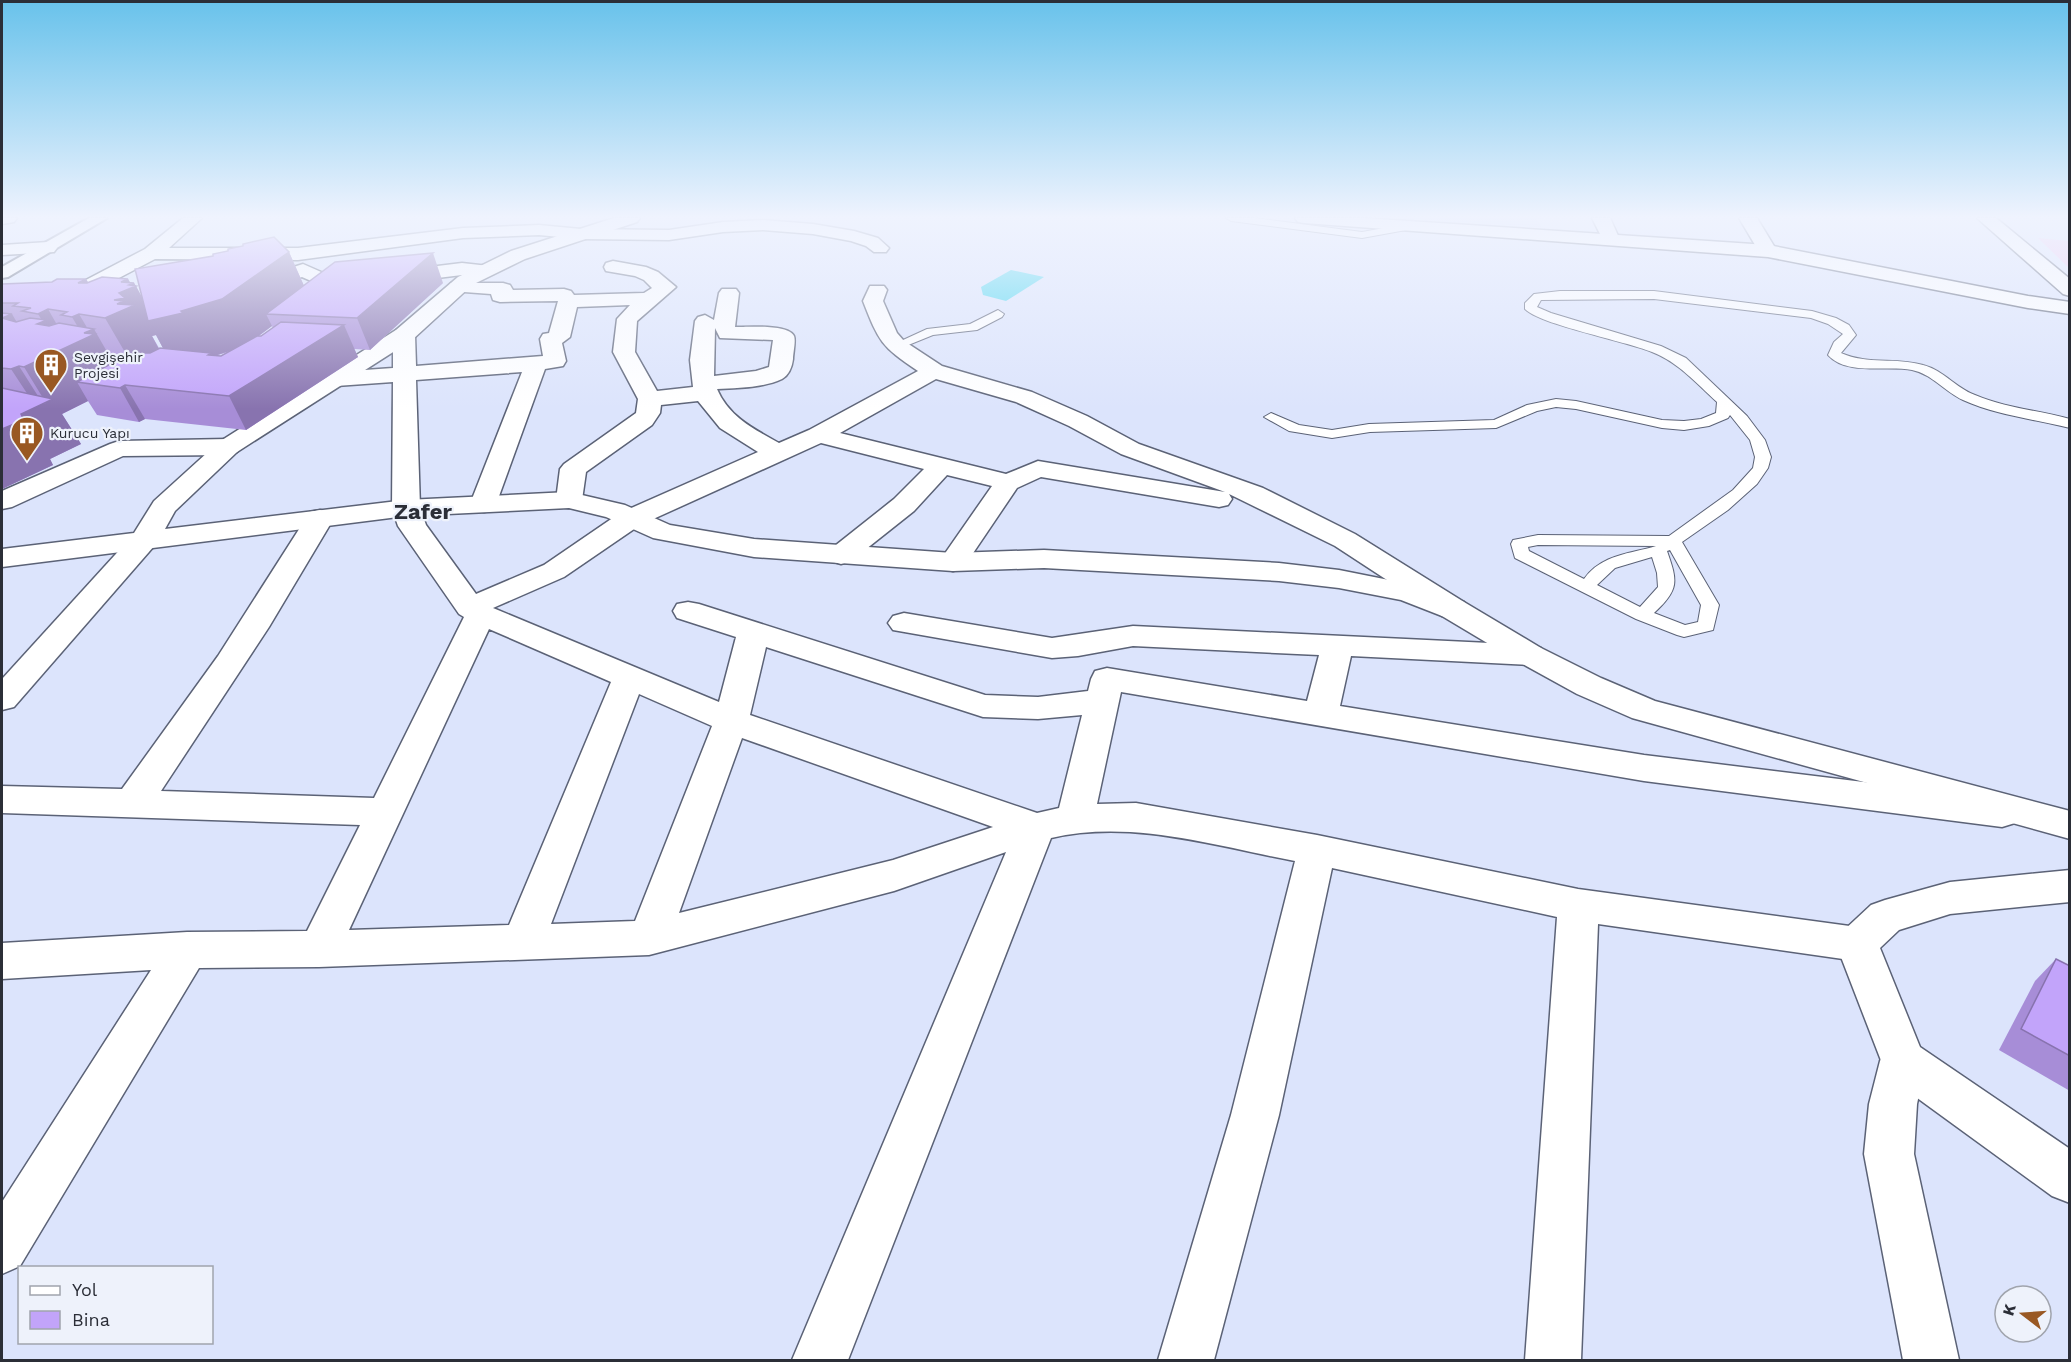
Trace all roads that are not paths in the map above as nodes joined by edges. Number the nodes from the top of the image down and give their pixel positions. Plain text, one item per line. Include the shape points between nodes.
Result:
1 (94, 282) edge
2 (269, 282) edge
3 (465, 282) edge
4 (655, 282) edge
5 (1924, 282) edge
6 (259, 285) edge
7 (458, 286) junction
8 (877, 290) dead end
9 (729, 293) dead end
10 (649, 299) junction
11 (568, 301) junction
12 (2070, 308) edge
13 (998, 314) dead end
14 (705, 321) dead end
15 (11, 323) edge
16 (56, 327) edge
17 (404, 335) junction
18 (896, 346) junction
19 (536, 364) junction
20 (934, 371) junction
21 (404, 372) junction
22 (336, 379) junction
23 (706, 388) junction
24 (650, 399) junction
25 (1724, 401) junction
26 (1271, 417) dead end
27 (2070, 424) edge
28 (818, 435) junction
29 (228, 447) junction
30 (778, 453) junction
31 (940, 466) junction
32 (1008, 482) junction
33 (569, 500) junction
34 (2, 501) edge
35 (484, 504) junction
36 (406, 508) junction
37 (320, 518) junction
38 (630, 519) junction
39 (1312, 525) junction
40 (145, 539) junction
41 (1673, 541) junction
42 (1658, 551) junction
43 (841, 555) junction
44 (2, 558) edge
45 (953, 562) junction
46 (1587, 587) junction
47 (1454, 609) junction
48 (476, 610) junction
49 (688, 611) dead end
50 (1642, 615) junction
51 (904, 623) dead end
52 (753, 633) junction
53 (1100, 642) junction
54 (1337, 646) junction
55 (1530, 655) junction
56 (629, 677) junction
57 (1105, 690) junction
58 (2, 699) edge
59 (1321, 714) junction
60 (730, 721) junction
61 (2, 799) edge
62 (132, 803) junction
63 (386, 812) junction
64 (2056, 822) edge
65 (1056, 823) junction
66 (1317, 850) junction
67 (2070, 886) edge
68 (1578, 905) junction
69 (649, 938) junction
70 (523, 942) junction
71 (1857, 944) junction
72 (319, 949) junction
73 (187, 950) junction
74 (2, 961) edge
75 (1903, 1061) junction
76 (2070, 1179) edge
77 (2, 1248) edge
78 (820, 1360) edge
79 (1186, 1360) edge
80 (1553, 1360) edge
81 (1931, 1360) edge

1 - 15 street
2 - 6 street
3 - 7 street
4 - 10 street via 666,287
5 - 12 street
7 - 11 street via 503,290 500,296 564,295
7 - 17 street
8 - 18 street via 873,301
9 - 23 street via 724,326 728,333 784,337 779,370
10 - 11 street
10 - 24 street via 627,319 624,352
11 - 19 street via 559,337 550,339 555,361
13 - 18 lane via 973,327 931,332
14 - 23 street via 702,374
15 - 16 street
17 - 21 street
17 - 22 street
18 - 20 street
19 - 21 street
19 - 35 street
20 - 28 street
20 - 39 street via 1024,397 1130,449 1254,494
21 - 22 street
21 - 36 street
22 - 29 street
23 - 24 street
23 - 30 street via 710,404 724,421
24 - 33 street via 643,420 573,469
25 - 26 lane via 1723,415 1711,422 1683,425 1557,403 1534,406 1496,424 1369,428 1353,434 1301,431
25 - 27 lane via 1681,361 1646,346 1547,316 1532,309 1531,303 1538,297 1560,295 1654,296 1812,315 1845,328 1850,335 1834,355 1846,361 1921,369 1968,398
25 - 41 lane via 1759,442 1763,459 1744,490
28 - 30 street
28 - 31 street
29 - 34 street via 119,449
29 - 40 street via 164,507
30 - 38 street
31 - 32 street
31 - 43 street via 904,505
32 - 39 street via 1038,469 1199,494
32 - 45 street
33 - 35 street
33 - 38 street via 615,511
35 - 36 street
36 - 37 street
36 - 48 street via 412,526
37 - 40 street
37 - 62 street via 195,716
38 - 43 street via 663,532 754,548
38 - 48 street via 554,571
39 - 47 street via 1345,540
40 - 44 street
40 - 58 street
41 - 42 lane
41 - 46 lane via 1538,540 1519,544 1521,554
41 - 50 lane via 1710,605 1706,626 1684,631
42 - 46 lane via 1609,563
42 - 50 lane via 1669,580 1663,597
43 - 45 street
45 - 47 street via 1044,559 1280,572 1409,593
46 - 50 lane
47 - 55 street
48 - 56 street
48 - 63 street
49 - 52 street
51 - 53 street via 1052,648
52 - 57 street via 983,706 1038,708
52 - 60 street
53 - 54 street via 1133,636
53 - 57 street
54 - 55 street
54 - 59 street
55 - 64 street via 1644,710
56 - 60 street
56 - 70 street
57 - 59 street
57 - 65 street
59 - 64 street via 1644,768
60 - 65 street
60 - 69 street
61 - 62 street
62 - 63 street
63 - 72 street
65 - 66 street via 1136,817
65 - 69 street via 894,875
65 - 78 street
66 - 68 street
66 - 79 street via 1255,1115
67 - 71 street via 1950,898 1884,917
68 - 71 street
68 - 80 street
69 - 70 street
70 - 72 street
71 - 75 street
72 - 73 street
73 - 74 street
73 - 77 street
75 - 76 street
75 - 81 street via 1893,1104 1889,1154

